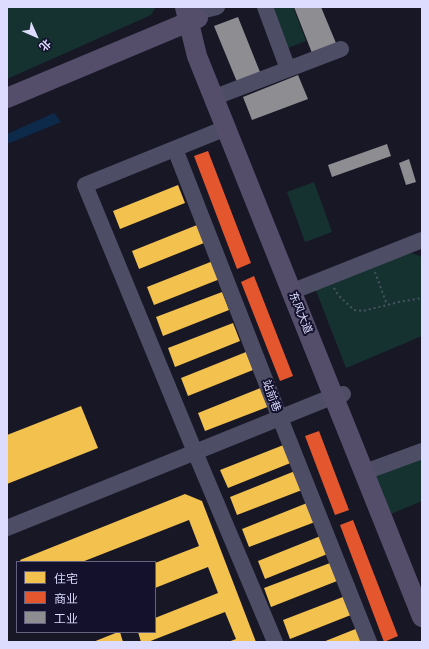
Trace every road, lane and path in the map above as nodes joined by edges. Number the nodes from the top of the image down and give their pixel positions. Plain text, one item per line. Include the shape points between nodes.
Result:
1 (216, 7) edge
2 (265, 7) edge
3 (191, 12) edge
4 (341, 49) dead end
5 (288, 69) junction
6 (7, 86) edge
7 (223, 94) junction
8 (7, 98) edge
9 (226, 128) junction
10 (175, 149) junction
11 (422, 241) edge
12 (370, 260) junction
13 (332, 275) junction
14 (301, 288) junction
15 (422, 298) edge
16 (387, 305) junction
17 (339, 395) junction
18 (280, 418) junction
19 (422, 451) edge
20 (195, 452) junction
21 (373, 469) junction
22 (7, 528) edge
23 (422, 592) edge
24 (422, 617) edge
25 (275, 642) edge
26 (369, 642) edge

1 - 3 street
2 - 5 street
3 - 6 main road
3 - 7 main road
3 - 8 main road
3 - 9 main road, 东风大道 via 197,56
4 - 5 street
5 - 7 street
7 - 14 main road
9 - 10 street
9 - 17 main road, 东风大道
10 - 18 street, 站前巷
10 - 20 street via 85,185
11 - 12 street
12 - 13 street
12 - 16 path
13 - 14 street
13 - 16 path via 338,295 354,310
14 - 17 main road
15 - 16 path
17 - 18 street
17 - 21 main road
17 - 24 main road, 东风大道
18 - 20 street
18 - 26 street, 站前巷
19 - 21 street
20 - 22 street
20 - 25 street
21 - 23 main road

